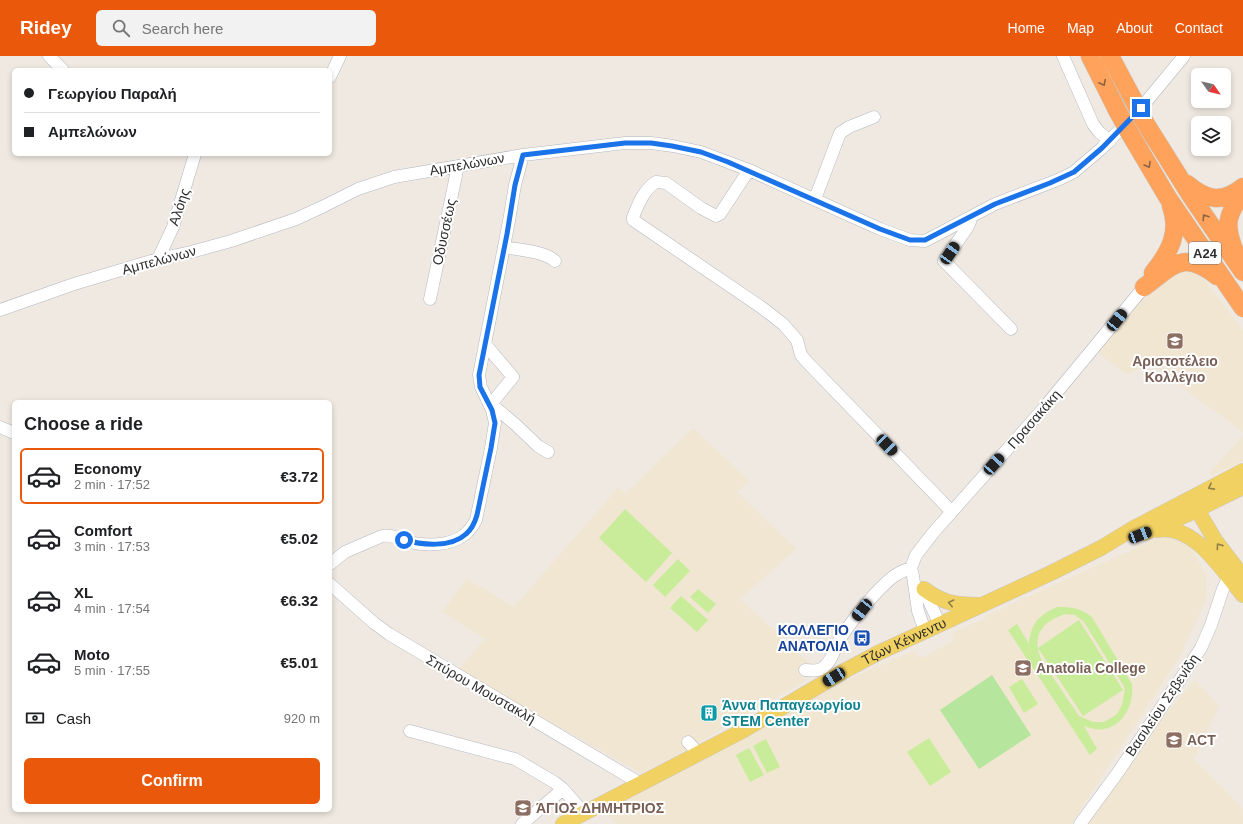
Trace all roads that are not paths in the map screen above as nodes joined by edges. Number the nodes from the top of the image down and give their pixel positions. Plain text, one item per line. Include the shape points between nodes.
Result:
1 (50, 56) edge
2 (340, 56) edge
3 (1063, 56) edge
4 (1090, 56) edge
5 (1110, 56) edge
6 (1184, 56) edge
7 (61, 68) edge
8 (332, 73) edge
9 (874, 117) dead end
10 (1110, 141) junction
11 (523, 155) junction
12 (194, 156) edge
13 (458, 166) junction
14 (1173, 169) junction
15 (749, 170) junction
16 (1243, 188) edge
17 (1243, 194) edge
18 (1168, 198) junction
19 (815, 199) junction
20 (972, 217) junction
21 (504, 247) junction
22 (158, 259) junction
23 (555, 262) dead end
24 (1243, 272) edge
25 (1144, 287) junction
26 (1228, 287) junction
27 (430, 299) dead end
28 (1243, 308) edge
29 (0, 310) edge
30 (1011, 329) dead end
31 (485, 344) junction
32 (0, 427) edge
33 (12, 432) edge
34 (548, 452) dead end
35 (1243, 471) edge
36 (1243, 487) edge
37 (1188, 507) junction
38 (952, 512) junction
39 (1148, 532) junction
40 (1101, 548) junction
41 (1211, 557) junction
42 (332, 562) edge
43 (912, 572) junction
44 (1236, 577) edge
45 (332, 586) edge
46 (924, 589) junction
47 (1243, 595) edge
48 (982, 605) junction
49 (940, 625) junction
50 (925, 631) junction
51 (805, 670) dead end
52 (410, 731) dead end
53 (688, 742) dead end
54 (699, 754) junction
55 (641, 784) junction
56 (563, 789) junction
57 (584, 813) junction
58 (522, 824) edge
59 (564, 824) edge
60 (1080, 824) edge

1 - 7 street
2 - 8 street
3 - 10 street via 1091,122
4 -> 18 highway, Α24, bridge via 1129,132
5 - 14 highway, Α24, bridge
6 - 10 street, Αμπελώνων
9 - 19 street via 840,133
10 - 20 street, Αμπελώνων via 1068,175 995,204
11 - 13 street, Αμπελώνων
11 - 15 street, Αμπελώνων via 625,143 651,143 701,152
11 - 21 street
12 - 22 street, Αλόης via 173,227
13 - 22 street, Αμπελώνων via 394,177 358,189 296,219 231,241
13 - 27 street, Οδυσσέως
14 - 16 highway via 1189,186 1208,197 1229,196
24 -> 14 highway, Α24
15 - 19 street, Αμπελώνων
15 - 38 street via 720,214 716,216 666,183 656,182 640,201 633,220 784,324 797,340 801,355 807,362
17 - 24 highway via 1231,211 1228,228
18 - 25 highway via 1173,211 1174,237 1168,253
18 - 26 highway, Α24
19 - 20 street, Αμπελώνων via 910,240 925,240
20 - 30 street via 944,261
21 - 23 street via 544,255
21 - 31 street
22 - 29 street, Αμπελώνων via 74,284
25 - 26 highway via 1169,267 1182,262 1204,267
25 - 38 street, Πρασακάκη via 1043,409
26 - 28 highway, Α24
31 - 34 street via 512,377 491,404
31 - 42 street via 479,379 493,413 494,430 477,515 472,527 455,540 443,543 416,543 388,535 382,536 345,552
32 - 33 street
35 -> 37 main road, Τζων Κέννεντυ
36 - 37 main road, Τζων Κέννεντυ
37 - 39 main road, Τζων Κέννεντυ
37 - 40 main road, Τζων Κέννεντυ via 1120,535
37 - 41 main road via 1196,535
44 -> 37 main road via 1218,545
38 - 43 street, Πρασακάκη via 916,555
39 - 40 main road, Τζων Κέννεντυ
39 - 41 main road via 1166,529 1178,531 1195,540
40 - 48 main road, Τζων Κέννεντυ
41 - 44 main road
43 - 46 street
43 - 50 street via 918,610
43 - 51 street via 901,572 892,577 840,639 828,663 816,671
44 - 47 main road
44 - 60 street, Βασιλείου Σεβενίδη via 1223,588 1201,648 1119,771
45 - 55 street, Σπύρου Μουστακλή via 389,634
48 -> 46 main road via 959,605 944,601
46 - 49 street
48 - 49 main road, Τζων Κέννεντυ
49 - 50 main road, Τζων Κέννεντυ
50 - 54 main road, Τζων Κέννεντυ via 846,670
52 - 56 street via 515,759
53 - 54 street
54 - 55 main road, Τζων Κέννεντυ
55 - 57 main road, Τζων Κέννεντυ
56 - 57 street
56 - 58 street
57 - 59 main road, Τζων Κέννεντυ

